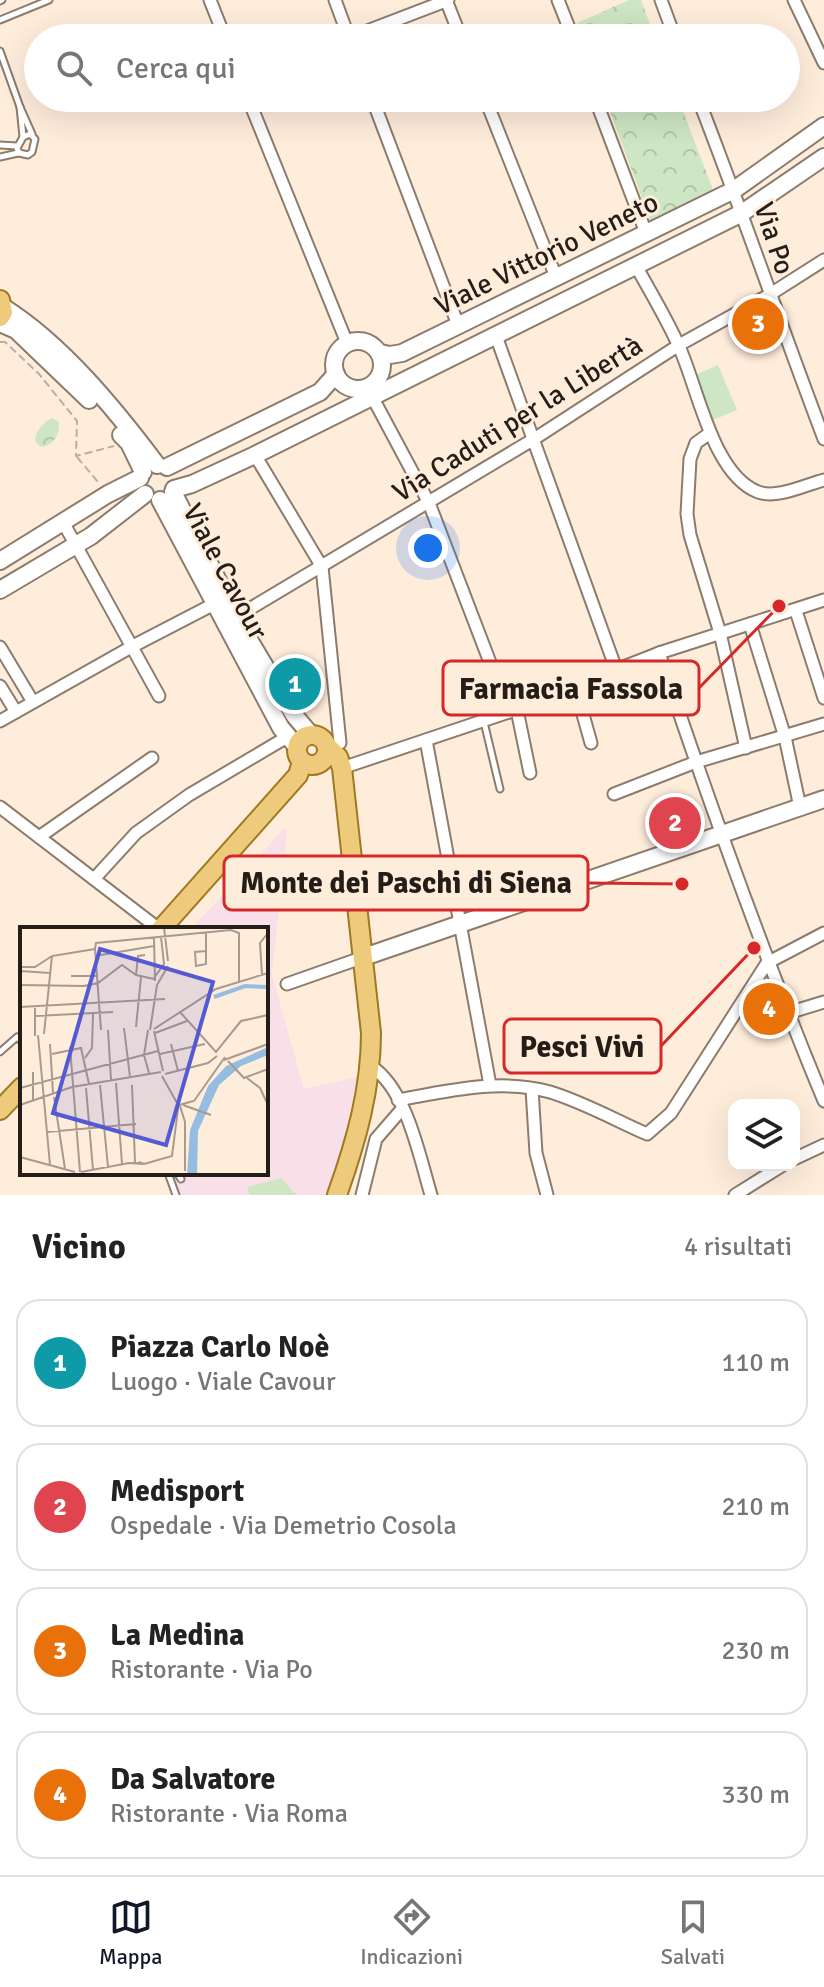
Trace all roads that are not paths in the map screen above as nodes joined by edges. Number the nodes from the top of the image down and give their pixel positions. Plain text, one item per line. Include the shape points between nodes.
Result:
1 (49, 0) edge
2 (210, 0) edge
3 (335, 0) edge
4 (447, 0) edge
5 (558, 0) edge
6 (661, 0) edge
7 (794, 0) edge
8 (0, 20) edge
9 (219, 24) edge
10 (344, 24) edge
11 (385, 24) edge
12 (456, 24) edge
13 (567, 24) edge
14 (670, 24) edge
15 (0, 51) edge
16 (824, 63) edge
17 (20, 107) junction
18 (254, 112) edge
19 (377, 112) edge
20 (491, 112) edge
21 (600, 112) edge
22 (703, 112) edge
23 (824, 126) edge
24 (33, 135) junction
25 (23, 137) junction
26 (0, 145) edge
27 (18, 145) junction
28 (19, 153) junction
29 (0, 157) edge
30 (824, 157) edge
31 (734, 190) junction
32 (742, 213) junction
33 (646, 233) junction
34 (824, 260) edge
35 (636, 266) junction
36 (556, 277) junction
37 (769, 295) junction
38 (1, 312) edge
39 (458, 325) junction
40 (496, 336) junction
41 (347, 343) junction
42 (679, 345) junction
43 (380, 353) junction
44 (336, 374) junction
45 (366, 393) junction
46 (710, 433) junction
47 (534, 439) junction
48 (824, 439) edge
49 (255, 455) junction
50 (824, 480) edge
51 (157, 482) junction
52 (429, 503) junction
53 (63, 522) junction
54 (77, 545) junction
55 (0, 561) edge
56 (322, 567) junction
57 (0, 590) edge
58 (824, 600) edge
59 (214, 604) junction
60 (796, 611) junction
61 (236, 617) junction
62 (750, 624) junction
63 (720, 633) junction
64 (133, 646) junction
65 (0, 647) edge
66 (659, 653) junction
67 (616, 669) junction
68 (0, 686) edge
69 (575, 686) junction
70 (159, 696) dead end
71 (824, 698) edge
72 (33, 702) junction
73 (513, 711) junction
74 (16, 712) junction
75 (0, 721) edge
76 (484, 721) junction
77 (824, 724) edge
78 (785, 737) junction
79 (426, 740) junction
80 (591, 743) dead end
81 (334, 745) junction
82 (746, 748) junction
83 (302, 749) junction
84 (152, 758) dead end
85 (696, 762) junction
86 (530, 773) dead end
87 (342, 775) junction
88 (500, 789) dead end
89 (614, 794) dead end
90 (824, 799) edge
91 (0, 807) edge
92 (800, 807) junction
93 (720, 834) junction
94 (39, 837) junction
95 (94, 879) junction
96 (459, 924) junction
97 (168, 926) edge
98 (824, 933) edge
99 (364, 957) junction
100 (767, 963) junction
101 (287, 984) dead end
102 (824, 1002) edge
103 (788, 1013) junction
104 (20, 1040) edge
105 (0, 1052) edge
106 (371, 1066) junction
107 (490, 1085) junction
108 (20, 1089) edge
109 (532, 1089) junction
110 (824, 1101) edge
111 (400, 1105) junction
112 (0, 1110) edge
113 (824, 1145) edge
114 (800, 1156) edge
115 (773, 1171) edge
116 (169, 1175) edge
117 (176, 1195) edge
118 (337, 1195) edge
119 (362, 1195) edge
120 (431, 1195) edge
121 (547, 1195) edge
122 (735, 1195) edge

1 - 8 lane
2 - 9 street
3 - 10 street
4 - 11 street
4 - 12 street
5 - 13 street
6 - 14 street
7 - 16 street
15 - 17 lane
17 - 24 lane
17 - 25 lane
18 - 41 street
19 - 39 street
20 - 36 street
21 - 33 street
22 - 31 street, Via Po
23 - 31 main road, Viale Vittorio Veneto
24 - 25 lane
24 - 28 lane via 32,152
25 - 27 lane
26 - 27 lane
27 - 28 lane
28 - 29 lane
30 - 32 main road, Viale Vittorio Veneto
31 - 32 street, Via Po
31 - 33 main road, Viale Vittorio Veneto
32 - 35 main road, Viale Vittorio Veneto
32 - 37 street, Via Po
33 - 36 main road, Viale Vittorio Veneto
34 - 37 street, Via Caduti per la Libertà
35 - 40 main road, Viale Vittorio Veneto
35 - 42 street
36 - 39 main road, Viale Vittorio Veneto
37 - 42 street, Via Caduti per la Libertà
37 - 48 street, Via Po
38 - 51 main road, Viale Cavour via 129,443
38 - 51 main road, Viale Cavour via 25,321 74,367 137,438
39 - 43 main road, Viale Vittorio Veneto via 402,353
40 - 45 main road, Viale Vittorio Veneto via 395,385
40 - 47 street
41 - 43 main road via 369,343
41 - 44 main road via 336,353
42 - 46 street
42 - 47 street, Via Caduti per la Libertà
43 - 45 main road via 382,371
44 - 45 main road via 349,387
44 - 51 main road via 320,392
45 - 49 main road
45 - 52 street
46 - 50 street via 728,465 756,491 779,493
46 - 63 street via 696,443 690,459 687,514
47 - 52 street, Via Caduti per la Libertà
47 - 67 street
49 - 51 main road via 192,484
49 - 56 street
51 - 53 main road via 108,494
51 - 54 main road
51 - 59 main road, Viale Cavour
51 - 61 main road, Viale Cavour
52 - 56 street, Via Caduti per la Libertà
52 - 73 street
53 - 54 street
53 - 55 main road
54 - 57 main road
54 - 64 street
56 - 61 street, Via Caduti per la Libertà
56 - 81 street
58 - 60 street
59 - 64 street
59 - 83 main road, Viale Cavour
60 - 62 street
60 - 71 street
61 - 83 main road, Viale Cavour via 294,715
62 - 63 street
62 - 78 street
63 - 66 street
63 - 82 street
64 - 70 street
64 - 72 street
65 - 72 street
66 - 67 street
66 - 85 street
67 - 69 street
68 - 74 street
69 - 73 street
69 - 80 street
72 - 74 street
73 - 76 street
73 - 86 street
74 - 75 street
76 - 79 street
76 - 88 lane
77 - 78 street
78 - 82 street
78 - 92 street
79 - 87 street
79 - 96 street
81 - 83 main road via 326,757
81 - 87 main road
82 - 85 street
83 - 87 main road via 333,774
83 - 95 street via 189,795 136,833
83 - 97 main road via 302,768 293,782
84 - 94 street
85 - 89 street
85 - 93 street
87 - 99 main road
90 - 92 main road
91 - 94 street
92 - 93 main road
93 - 96 main road
93 - 100 street
94 - 95 street
95 - 97 street
96 - 99 main road
96 - 107 street
98 - 100 street
99 - 101 street
99 - 106 main road
100 - 103 street
100 - 109 street via 671,1113 647,1134 551,1092
102 - 103 street
103 - 110 street
104 - 105 lane via 17,1037
106 - 111 street via 385,1076
106 - 118 main road
107 - 109 street
107 - 111 street
108 - 112 main road
109 - 121 street via 536,1153
111 - 119 street via 376,1139
111 - 120 street
113 - 114 street
115 - 122 street
116 - 117 lane

